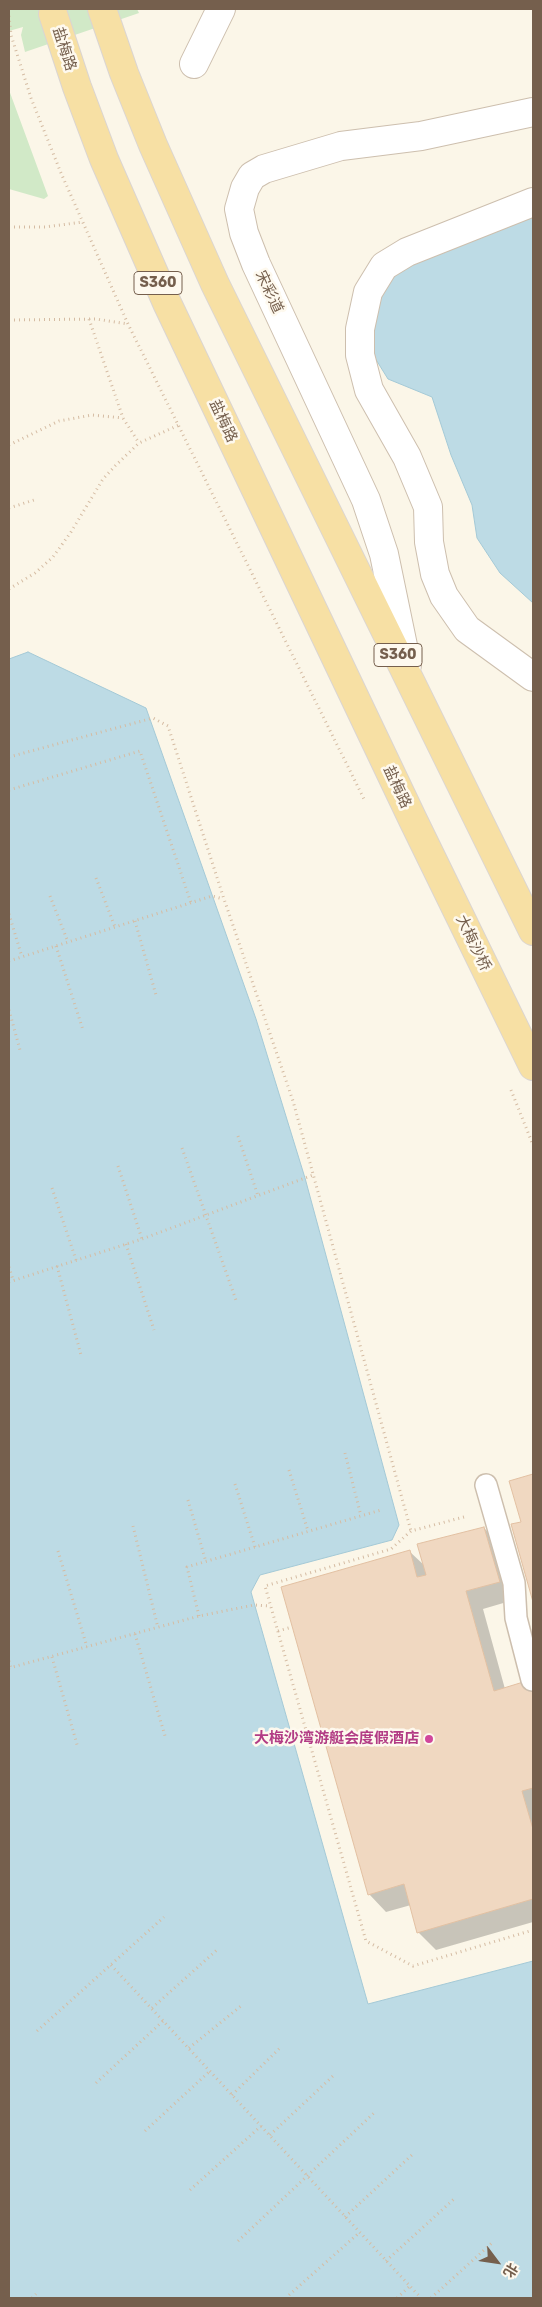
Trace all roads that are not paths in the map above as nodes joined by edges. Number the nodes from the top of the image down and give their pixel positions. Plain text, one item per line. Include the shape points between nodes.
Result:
1 (102, 9) edge
2 (221, 9) edge
3 (53, 14) dead end
4 (194, 64) dead end
5 (533, 112) edge
6 (533, 202) edge
7 (533, 677) edge
8 (410, 679) junction
9 (413, 820) joint
10 (533, 932) edge
11 (533, 1066) edge
12 (486, 1485) dead end
13 (532, 1680) edge

1 - 8 main road, S360 via 153,144 215,284
2 - 4 street
3 - 9 main road, 盐梅路 / S360 via 101,150 167,303
5 - 8 street, 宋彩道 via 422,136 341,146 264,169 252,176 239,209 244,234 256,264 366,500 384,554
6 - 7 street via 407,252 384,266 368,292 360,329 360,356 369,390 408,457 428,508 429,542 435,574 444,596 467,629
8 - 10 main road, S360
9 - 11 main road, 大梅沙桥 / S360
12 - 13 lane via 514,1582 516,1618

